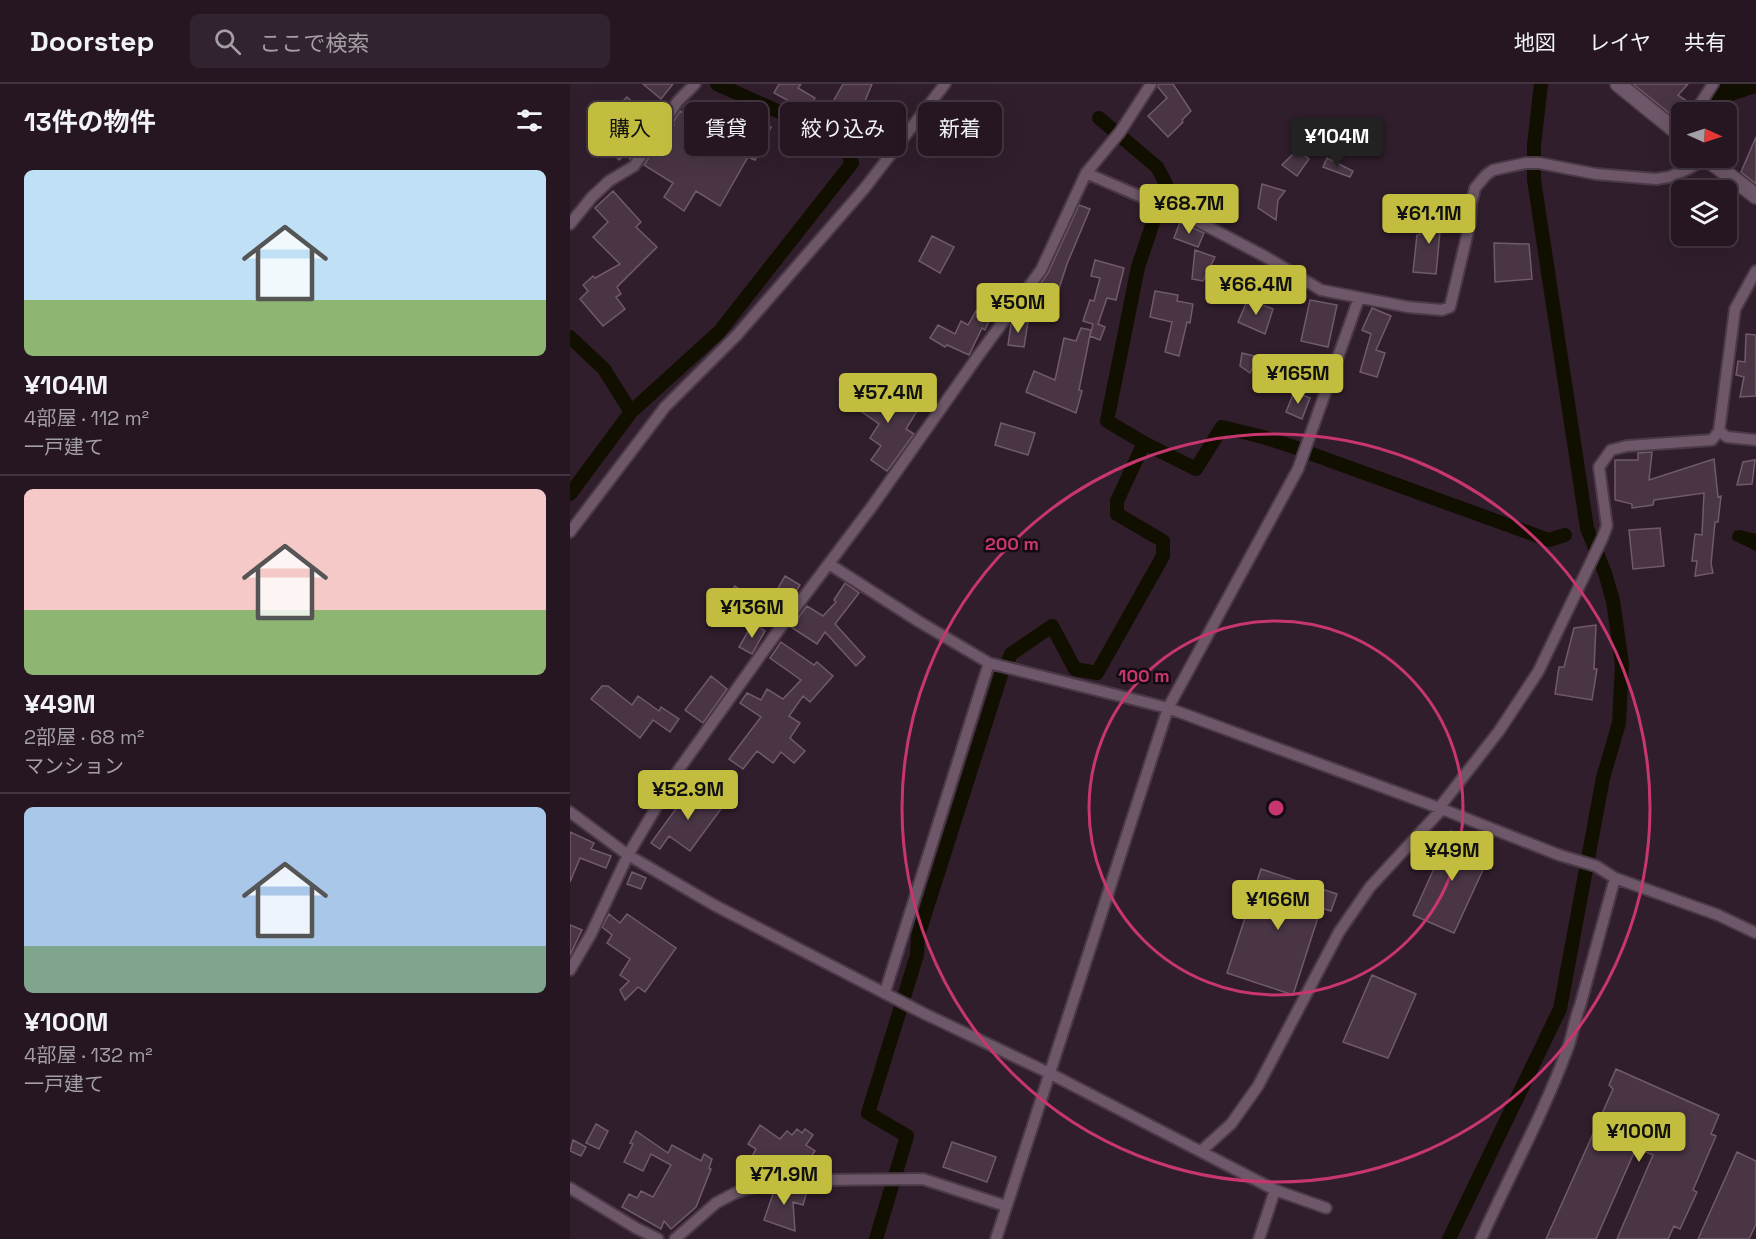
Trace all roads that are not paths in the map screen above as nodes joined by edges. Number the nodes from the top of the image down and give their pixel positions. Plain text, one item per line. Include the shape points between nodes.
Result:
1 (695, 84) edge
2 (945, 84) edge
3 (1151, 84) edge
4 (1618, 84) edge
5 (1713, 84) edge
6 (1701, 102) edge
7 (1671, 128) edge
8 (1690, 168) edge
9 (1719, 168) edge
10 (1086, 173) junction
11 (1756, 196) edge
12 (570, 224) edge
13 (1756, 271) edge
14 (1359, 298) junction
15 (1719, 431) junction
16 (1756, 440) edge
17 (570, 532) edge
18 (829, 564) junction
19 (989, 663) junction
20 (1167, 708) junction
21 (1441, 808) junction
22 (570, 812) edge
23 (628, 855) junction
24 (1615, 878) junction
25 (1756, 933) edge
26 (570, 970) edge
27 (889, 995) junction
28 (1049, 1073) junction
29 (1201, 1151) junction
30 (570, 1188) edge
31 (1275, 1190) junction
32 (1006, 1206) junction
33 (1326, 1208) dead end
34 (658, 1239) edge
35 (675, 1239) edge
36 (996, 1239) edge
37 (1259, 1239) edge
38 (1481, 1239) edge

1 - 12 street via 678,101 634,166 592,196
2 - 17 street via 864,189 737,335 665,407
3 - 10 street via 1120,132
4 - 7 main road
5 - 6 street
8 - 14 street via 1656,179 1596,174 1539,163 1493,170 1475,188 1450,307 1433,310
9 - 11 main road
10 - 14 street via 1195,220 1322,290
10 - 18 street via 1041,270
13 - 15 street via 1735,309
14 - 20 street via 1298,469
15 - 16 street via 1727,437
15 - 21 street via 1712,440 1611,450 1599,467 1607,525 1602,539 1538,672
18 - 19 street
18 - 23 street via 677,772
19 - 20 street
19 - 27 street
20 - 21 street
20 - 28 street
21 - 24 street via 1596,866
21 - 29 street via 1370,887 1343,925 1258,1086 1231,1124
22 - 23 street
23 - 26 street
23 - 27 street via 714,905
24 - 25 street
24 - 38 street via 1568,1048
27 - 28 street
28 - 29 street
28 - 32 street
29 - 31 street
30 - 34 street
31 - 33 street
31 - 37 street
32 - 35 street via 923,1179 786,1177 716,1203
32 - 36 street

